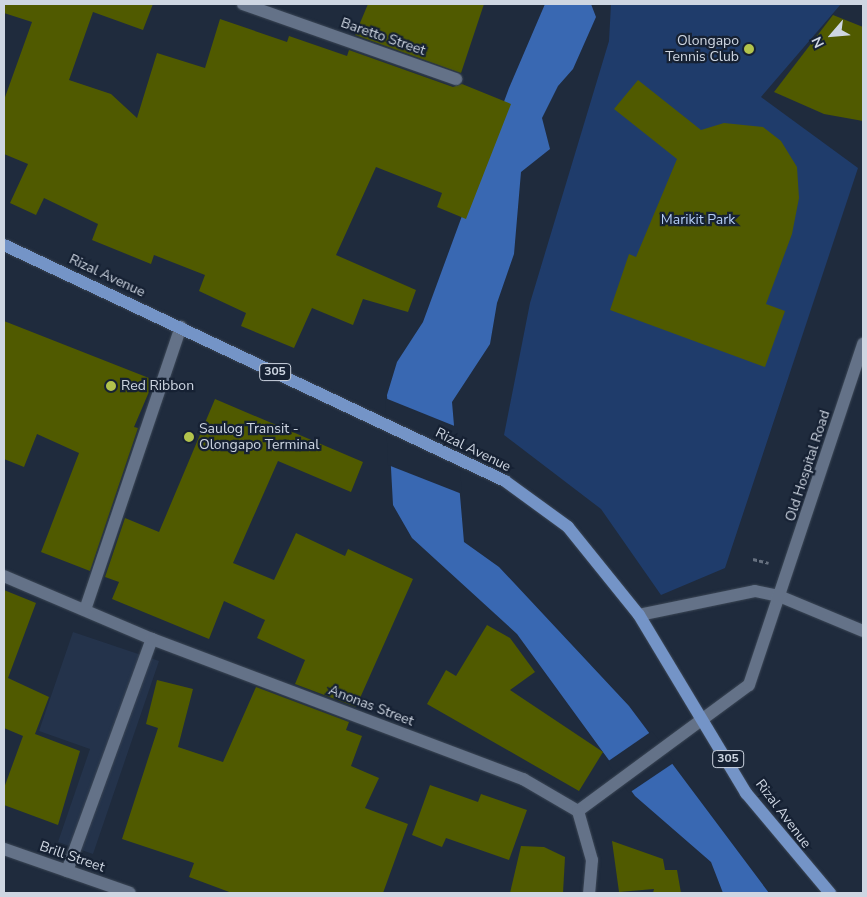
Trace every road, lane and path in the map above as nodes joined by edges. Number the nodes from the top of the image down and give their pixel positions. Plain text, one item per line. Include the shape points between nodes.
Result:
1 (244, 4) edge
2 (456, 79) dead end
3 (4, 245) edge
4 (181, 327) junction
5 (863, 344) edge
6 (4, 576) edge
7 (779, 596) junction
8 (84, 610) junction
9 (639, 615) junction
10 (863, 631) edge
11 (152, 639) junction
12 (704, 718) junction
13 (578, 812) junction
14 (4, 849) edge
15 (67, 871) junction
16 (130, 893) edge
17 (589, 893) edge
18 (830, 893) edge

1 - 2 street, Baretto Street
3 - 4 main road, Rizal Avenue / 305
4 - 8 street
4 - 9 main road, Rizal Avenue / 305 via 505,481 568,528
5 - 7 street, Old Hospital Road
6 - 8 street, Anonas Street
7 - 9 street via 755,591
7 - 10 street
7 - 12 street, Old Hospital Road via 749,685
8 - 11 street, Anonas Street
9 - 12 main road, Rizal Avenue / 305
11 - 13 street, Anonas Street via 523,779
11 - 15 street
12 - 13 street via 618,778
12 - 18 main road, Rizal Avenue / 305 via 746,793
13 - 17 street via 592,860
14 - 15 street, Brill Street
15 - 16 street, Brill Street

